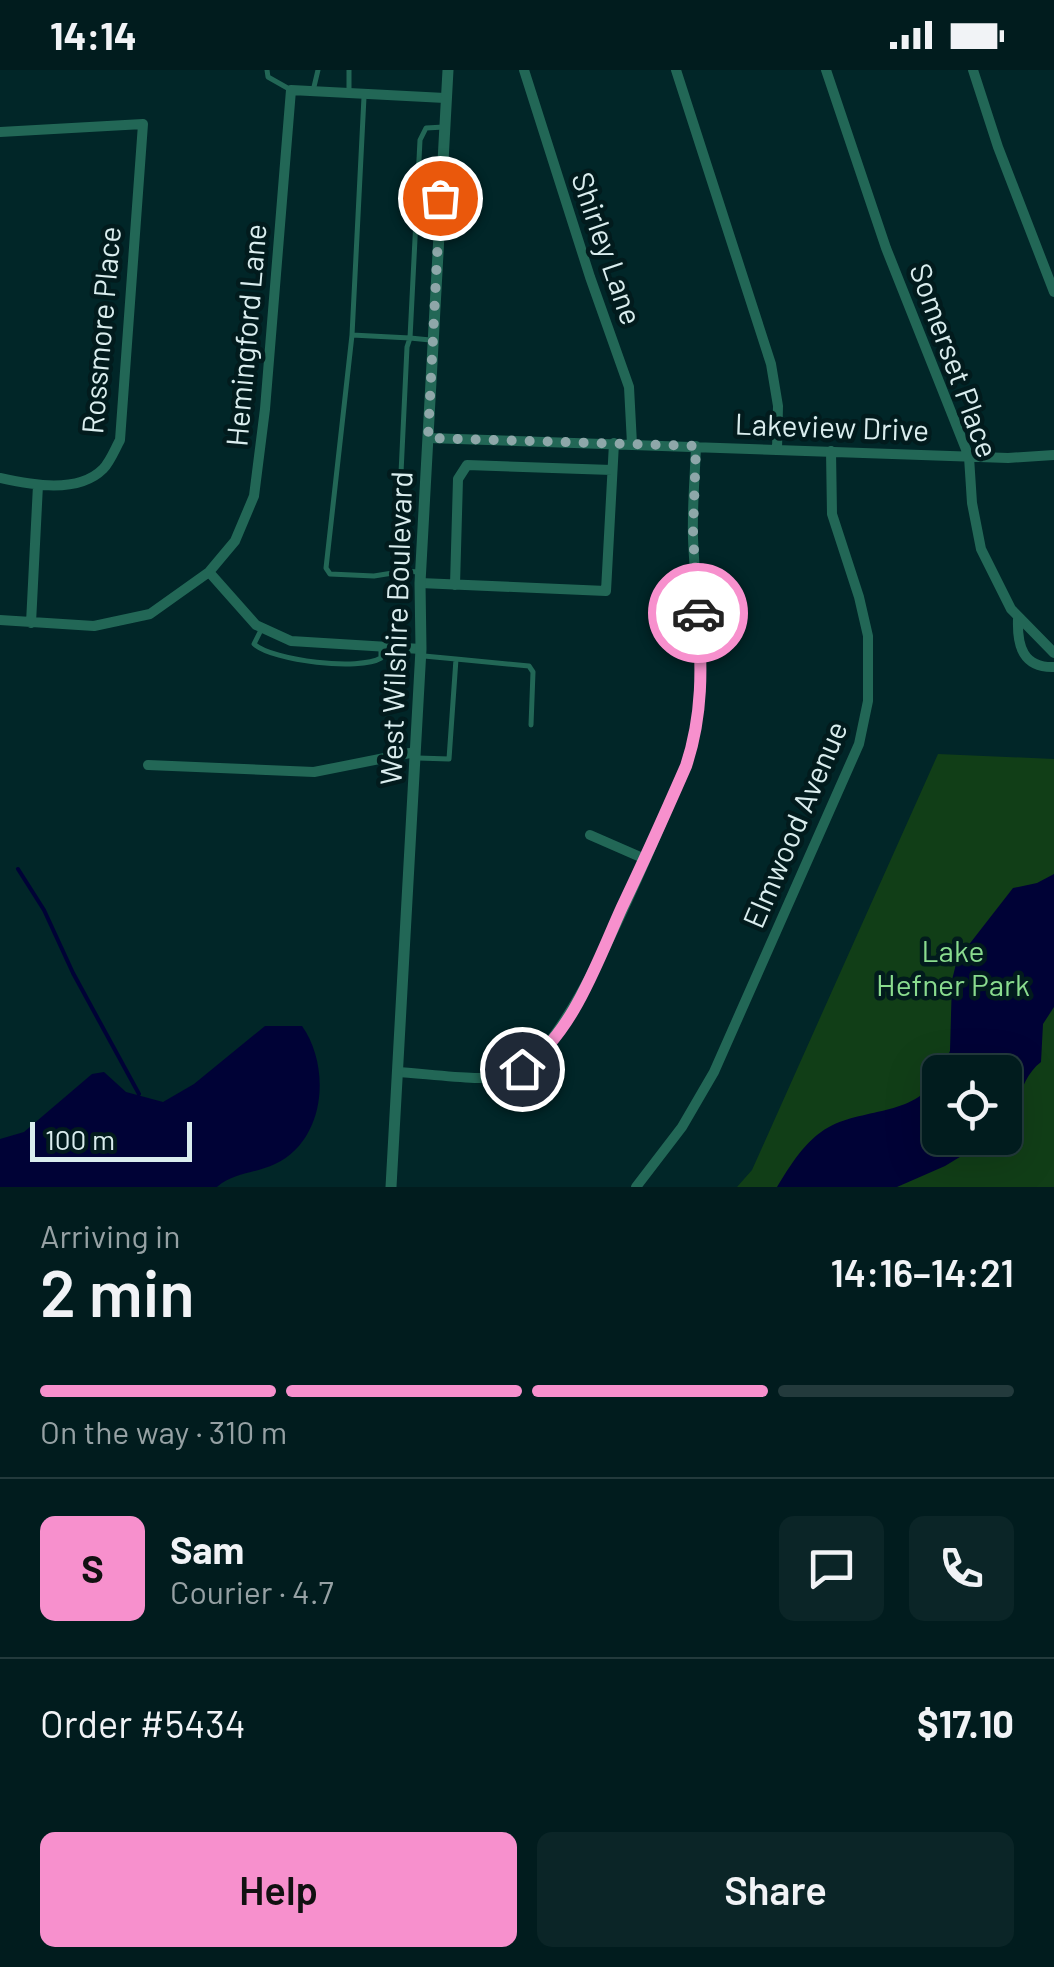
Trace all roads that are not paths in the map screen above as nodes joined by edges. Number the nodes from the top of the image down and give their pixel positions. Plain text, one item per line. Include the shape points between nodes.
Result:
1 (268, 70) edge
2 (318, 70) edge
3 (349, 70) edge
4 (448, 70) edge
5 (524, 70) edge
6 (676, 70) edge
7 (826, 70) edge
8 (973, 70) edge
9 (291, 90) junction
10 (312, 91) junction
11 (348, 93) junction
12 (364, 94) junction
13 (445, 98) junction
14 (444, 127) junction
15 (0, 132) edge
16 (1054, 292) edge
17 (352, 335) junction
18 (410, 338) junction
19 (433, 340) junction
20 (428, 438) junction
21 (614, 443) junction
22 (632, 444) junction
23 (696, 446) junction
24 (777, 450) junction
25 (831, 451) junction
26 (1054, 455) edge
27 (969, 457) junction
28 (612, 470) junction
29 (0, 478) edge
30 (38, 485) junction
31 (405, 571) junction
32 (210, 572) junction
33 (420, 578) junction
34 (455, 584) junction
35 (1018, 618) junction
36 (0, 620) edge
37 (32, 623) junction
38 (263, 628) junction
39 (381, 646) junction
40 (421, 652) junction
41 (1054, 653) edge
42 (456, 659) junction
43 (1054, 667) edge
44 (531, 725) dead end
45 (415, 755) junction
46 (148, 766) dead end
47 (590, 834) dead end
48 (645, 859) junction
49 (398, 1072) junction
50 (391, 1187) edge
51 (636, 1187) edge

1 - 9 lane via 268,77
2 - 10 lane
3 - 11 lane
4 - 13 street, West Wilshire Boulevard
5 - 22 street, Shirley Lane via 629,387
6 - 24 street via 771,364
7 - 27 street, Somerset Place via 886,248
8 - 16 street
9 - 10 street
9 - 32 street, Hemingford Lane via 254,496 235,541
10 - 11 street
11 - 12 street
12 - 13 street
12 - 17 lane
13 - 14 street, West Wilshire Boulevard
14 - 18 lane via 426,128 420,140
14 - 19 street, West Wilshire Boulevard
15 - 30 street, Rossmore Place via 143,124 120,440 103,469 81,483
17 - 18 lane
17 - 31 lane via 326,568 330,574 374,576
18 - 19 lane
18 - 31 lane via 397,558
19 - 20 street, West Wilshire Boulevard
20 - 21 street, Lakeview Drive
20 - 33 street, West Wilshire Boulevard
21 - 22 street, Lakeview Drive
21 - 28 street
22 - 23 street, Lakeview Drive
23 - 24 street, Lakeview Drive
23 - 48 street via 700,712 686,766
24 - 25 street, Lakeview Drive
25 - 27 street, Lakeview Drive
25 - 51 street, Elmwood Avenue via 832,514 868,636 866,719 848,775 714,1072
26 - 27 street, Lakeview Drive
27 - 35 street, Somerset Place via 981,549
28 - 34 street via 467,464 458,479
28 - 34 street via 606,592
29 - 30 street, Rossmore Place
30 - 37 street
31 - 33 lane
32 - 37 street, Hemingford Lane via 150,614 94,626
32 - 38 street
33 - 34 street
33 - 40 street, West Wilshire Boulevard
35 - 41 street, Somerset Place
35 - 43 street via 1024,656
36 - 37 street, Hemingford Lane
38 - 39 street via 291,640
38 - 39 lane via 254,644 270,655 370,663 381,658
39 - 40 street
40 - 42 lane
40 - 45 street, West Wilshire Boulevard
42 - 44 lane via 529,666
42 - 45 lane via 449,759
45 - 46 street via 314,772
45 - 49 street, West Wilshire Boulevard
47 - 48 street
48 - 49 street via 576,1002 537,1058 498,1077
49 - 50 street, West Wilshire Boulevard

